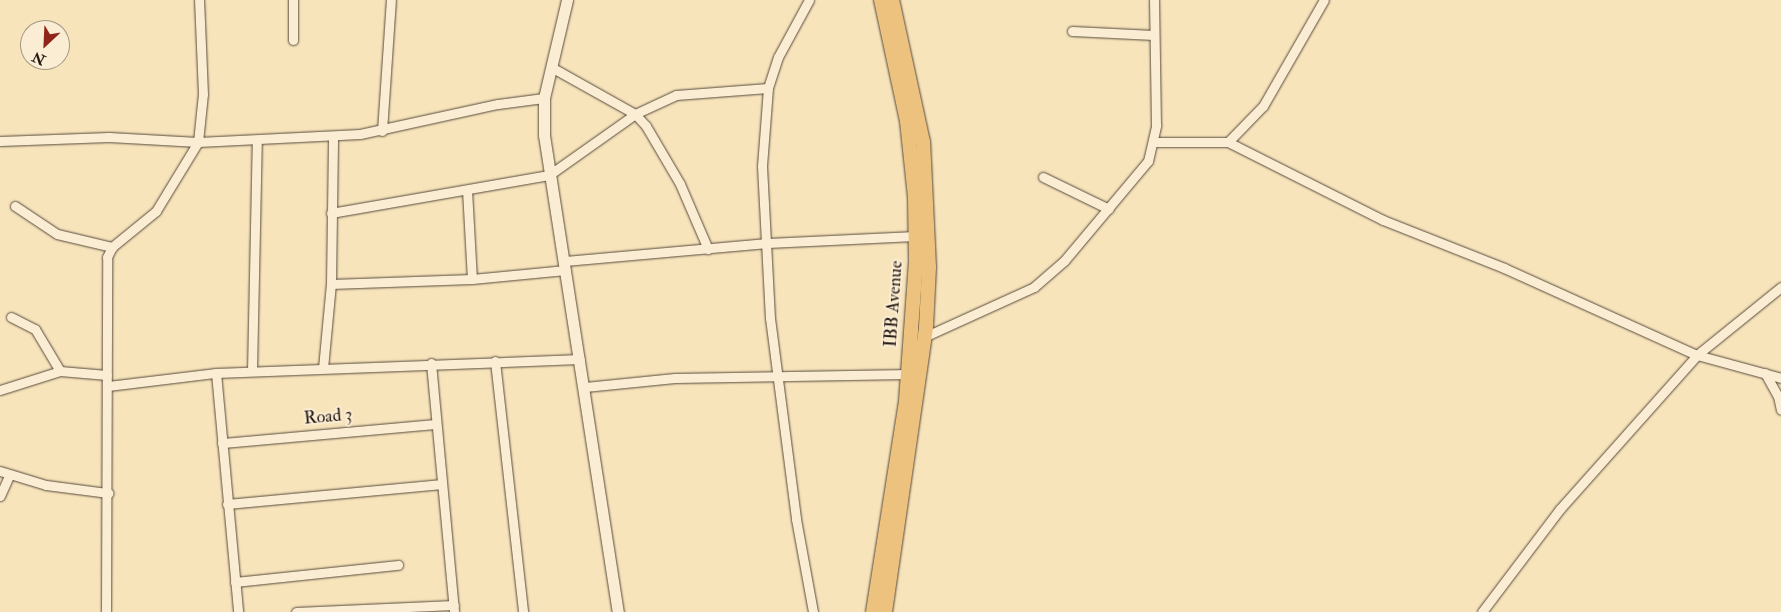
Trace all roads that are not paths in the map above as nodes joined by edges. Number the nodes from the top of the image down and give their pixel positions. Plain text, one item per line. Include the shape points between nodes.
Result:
1 (199, 0) edge
2 (293, 0) edge
3 (391, 0) edge
4 (567, 0) edge
5 (809, 0) edge
6 (880, 0) edge
7 (892, 0) edge
8 (1154, 0) edge
9 (1324, 0) edge
10 (1072, 32) dead end
11 (1154, 35) junction
12 (293, 40) dead end
13 (551, 67) junction
14 (768, 88) junction
15 (544, 98) junction
16 (635, 114) junction
17 (382, 131) junction
18 (333, 136) junction
19 (257, 140) junction
20 (0, 141) edge
21 (198, 142) junction
22 (1154, 142) junction
23 (1228, 142) junction
24 (549, 175) junction
25 (1043, 177) dead end
26 (466, 190) junction
27 (15, 206) dead end
28 (1109, 208) junction
29 (331, 212) junction
30 (916, 236) junction
31 (767, 243) junction
32 (112, 247) junction
33 (708, 249) junction
34 (565, 265) junction
35 (472, 279) junction
36 (331, 284) junction
37 (1781, 287) edge
38 (11, 317) dead end
39 (924, 337) junction
40 (1696, 355) junction
41 (580, 358) junction
42 (495, 361) junction
43 (431, 363) junction
44 (323, 368) junction
45 (60, 371) junction
46 (252, 371) junction
47 (216, 373) junction
48 (1765, 373) junction
49 (778, 374) junction
50 (908, 374) junction
51 (107, 375) junction
52 (1781, 378) edge
53 (108, 386) junction
54 (585, 387) junction
55 (0, 390) edge
56 (1781, 410) edge
57 (436, 424) junction
58 (222, 443) junction
59 (0, 471) edge
60 (9, 476) junction
61 (442, 484) junction
62 (108, 493) junction
63 (0, 496) edge
64 (227, 504) junction
65 (398, 565) dead end
66 (235, 582) junction
67 (454, 609) edge
68 (106, 612) edge
69 (238, 612) edge
70 (296, 612) edge
71 (523, 612) edge
72 (618, 612) edge
73 (813, 612) edge
74 (873, 612) edge
75 (885, 612) edge
76 (1482, 612) edge

1 - 21 street via 203,94
2 - 12 street
3 - 17 street
4 - 13 street
5 - 14 street via 778,57
6 - 30 main road, IBB Avenue via 907,121
7 - 39 main road via 922,142 929,267
8 - 11 street
9 - 23 street via 1263,106
10 - 11 street
11 - 22 street
13 - 15 street
13 - 16 street
14 - 16 street via 676,95
14 - 31 street via 762,166
15 - 17 street via 498,104
15 - 24 street
16 - 24 street
16 - 33 street via 680,184
17 - 18 street
18 - 19 street
18 - 29 street
19 - 21 street
19 - 46 street
20 - 21 street via 109,137
21 - 32 street via 156,212
22 - 23 street
22 - 28 street via 1148,161
23 - 40 street via 1383,220 1504,268
24 - 26 street
24 - 34 street
25 - 28 street
26 - 29 street
26 - 35 street
27 - 32 street via 57,234
28 - 39 street via 1064,261 1034,287
29 - 36 street
30 - 31 street
30 - 50 main road, IBB Avenue
31 - 33 street
31 - 49 street
32 - 51 street via 106,270
33 - 34 street
34 - 35 street
34 - 41 street
35 - 36 street
36 - 44 street
37 - 40 street
38 - 45 street via 35,329
39 - 75 main road
40 - 48 street
40 - 76 street via 1560,509
41 - 42 street
41 - 54 street
42 - 43 street
42 - 71 street
43 - 44 street
43 - 57 street
44 - 46 street
45 - 51 street
45 - 55 street
46 - 47 street
47 - 53 street
47 - 58 street
48 - 52 street
48 - 56 street via 1778,396
49 - 50 street
49 - 54 street
49 - 73 street
50 - 74 main road, IBB Avenue
51 - 53 street
53 - 62 street
54 - 72 street
57 - 58 street, Road 3
57 - 61 street
58 - 64 street
59 - 60 street
60 - 62 street
60 - 63 street
61 - 64 street
61 - 67 street
62 - 68 street
64 - 66 street
65 - 66 street
66 - 69 street
67 - 70 street

